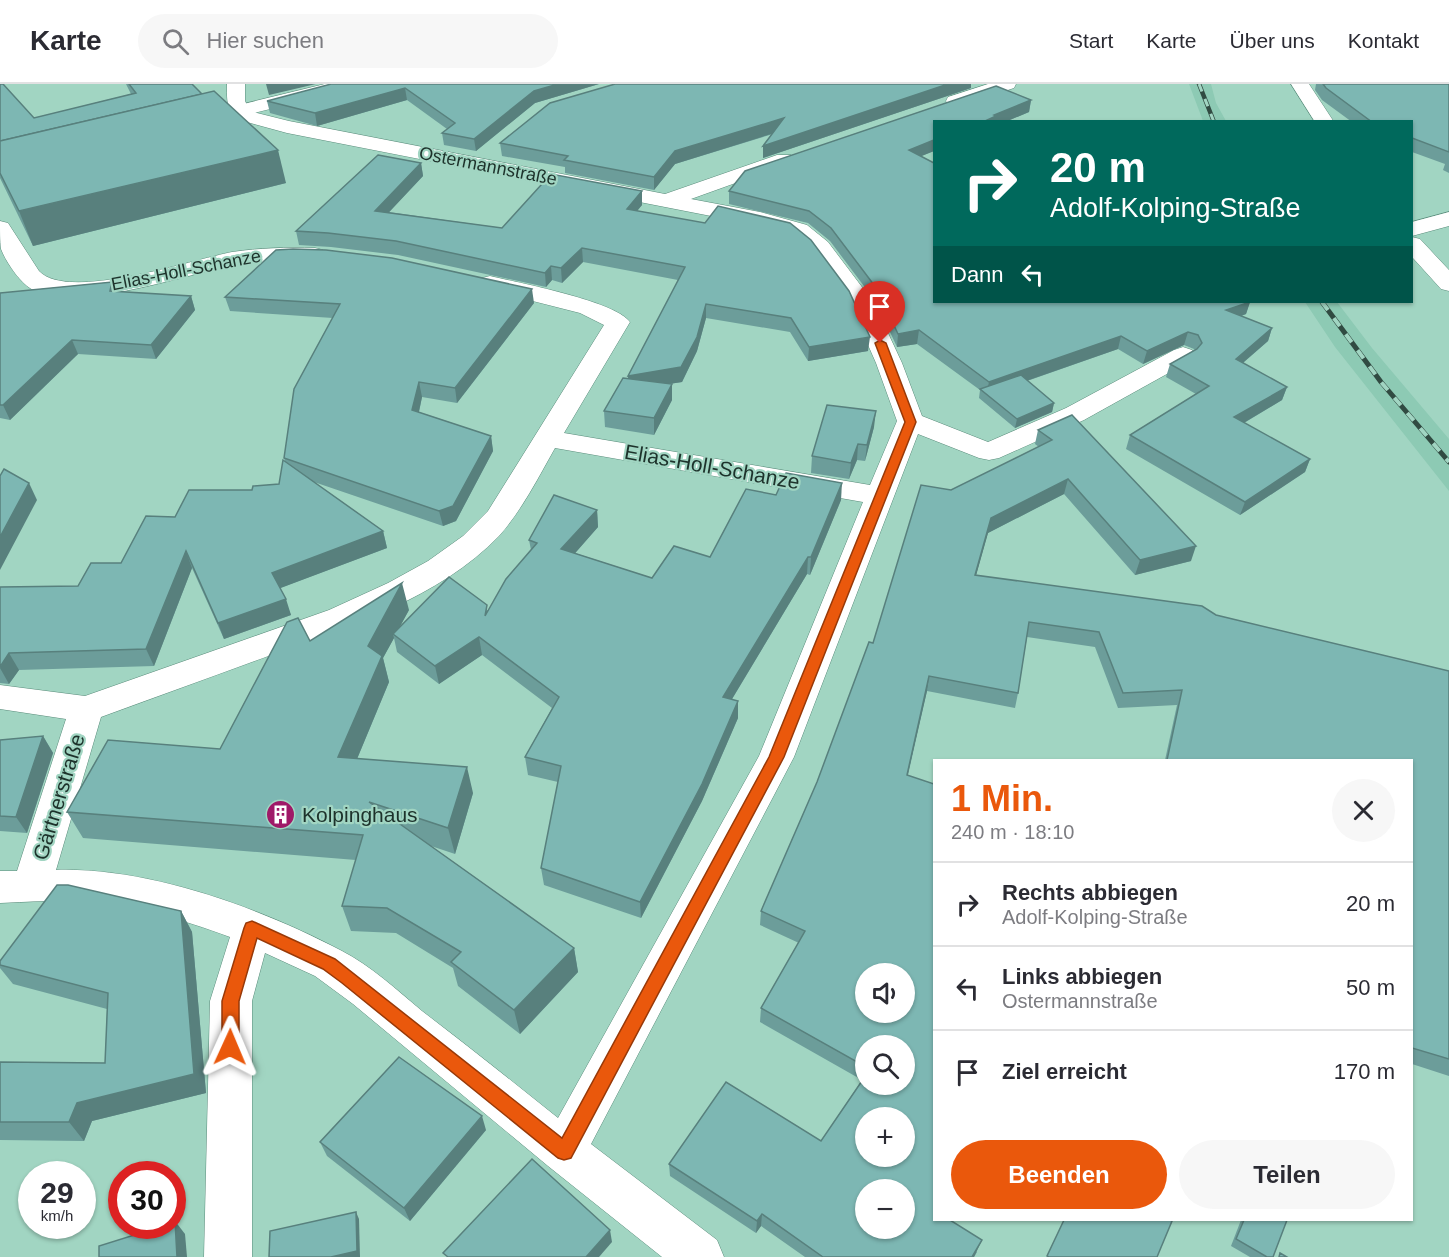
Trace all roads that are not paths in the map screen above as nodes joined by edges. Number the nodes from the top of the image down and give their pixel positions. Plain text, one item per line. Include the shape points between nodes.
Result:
1 (348, 84) edge
2 (1007, 84) edge
3 (1300, 84) edge
4 (238, 97) edge
5 (942, 106) edge
6 (1324, 120) edge
7 (175, 127) edge
8 (800, 154) edge
9 (667, 201) junction
10 (1449, 219) edge
11 (0, 228) edge
12 (1413, 229) edge
13 (1413, 245) edge
14 (336, 256) edge
15 (471, 278) edge
16 (1449, 284) edge
17 (1183, 355) edge
18 (910, 422) junction
19 (546, 438) junction
20 (879, 496) junction
21 (0, 697) edge
22 (86, 709) junction
23 (16, 886) edge
24 (252, 928) junction
25 (564, 1151) junction
26 (228, 1257) edge
27 (700, 1257) edge

1 - 4 street
2 - 5 street
3 - 6 street
4 - 7 street
4 - 9 street, Ostermannstraße via 267,123 485,157
8 - 9 street
9 - 18 street, Ostermannstraße via 799,230 820,247 862,303
10 - 12 street
11 - 14 street, Elias-Holl-Schanze via 37,283 58,290 116,286 231,259 284,253
13 - 16 street
15 - 19 street via 581,306 618,322
17 - 18 street via 1076,414 989,452
18 - 20 street
19 - 20 street, Elias-Holl-Schanze
19 - 22 street via 527,476 489,528 431,571 340,618
20 - 25 street via 776,757
21 - 22 street
22 - 23 street, Gärtnerstraße
23 - 24 street via 78,885 119,890 198,908
24 - 25 street via 329,964 357,984
24 - 26 street via 231,1001
25 - 27 street

